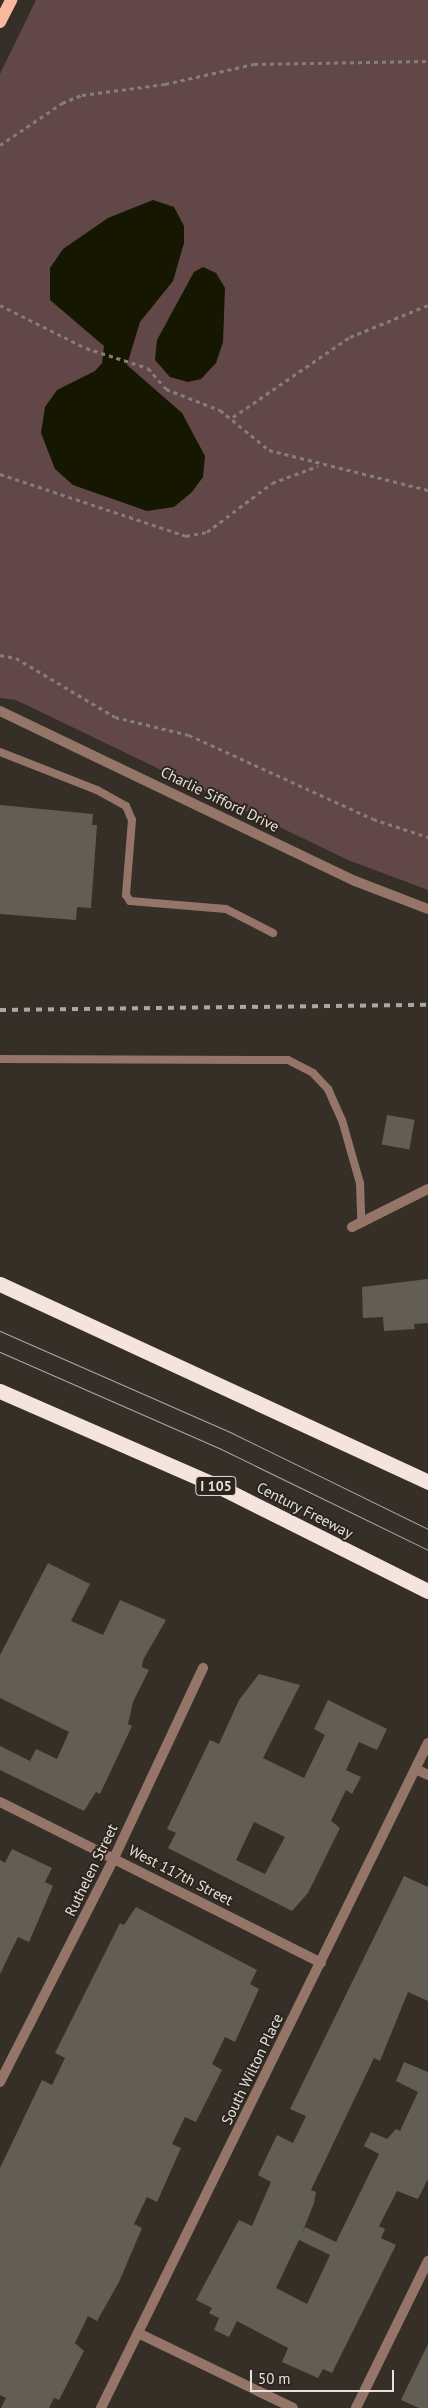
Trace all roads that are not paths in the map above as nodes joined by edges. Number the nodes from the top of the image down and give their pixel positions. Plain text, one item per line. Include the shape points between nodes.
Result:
1 (11, 0) edge
2 (0, 22) edge
3 (0, 712) edge
4 (0, 752) edge
5 (428, 909) edge
6 (273, 933) dead end
7 (0, 1059) edge
8 (428, 1189) edge
9 (361, 1221) junction
10 (352, 1227) dead end
11 (0, 1284) edge
12 (0, 1391) edge
13 (428, 1482) edge
14 (428, 1591) edge
15 (203, 1668) dead end
16 (428, 1742) edge
17 (416, 1769) junction
18 (428, 1774) edge
19 (0, 1802) edge
20 (114, 1858) junction
21 (321, 1963) junction
22 (0, 2082) edge
23 (428, 2261) edge
24 (138, 2333) junction
25 (101, 2408) edge
26 (293, 2408) edge
27 (356, 2408) edge

1 - 2 main road
3 - 5 street, Charlie Sifford Drive via 355,881
4 - 6 lane via 97,790 126,806 132,820 126,896 130,901 226,909
7 - 9 lane via 288,1060 314,1074 328,1089 342,1120 360,1183
8 - 9 street
9 - 10 street
11 - 13 highway
12 - 14 highway, Century Freeway / I 105 via 224,1489
15 - 20 street, Ruthelen Street
16 - 17 street, South Wilton Place
17 - 18 street
17 - 21 street, South Wilton Place
19 - 20 street, West 117th Street
20 - 21 street, West 117th Street
20 - 22 street, Ruthelen Street
21 - 24 street, South Wilton Place
23 - 27 street
24 - 25 street, South Wilton Place
24 - 26 street

